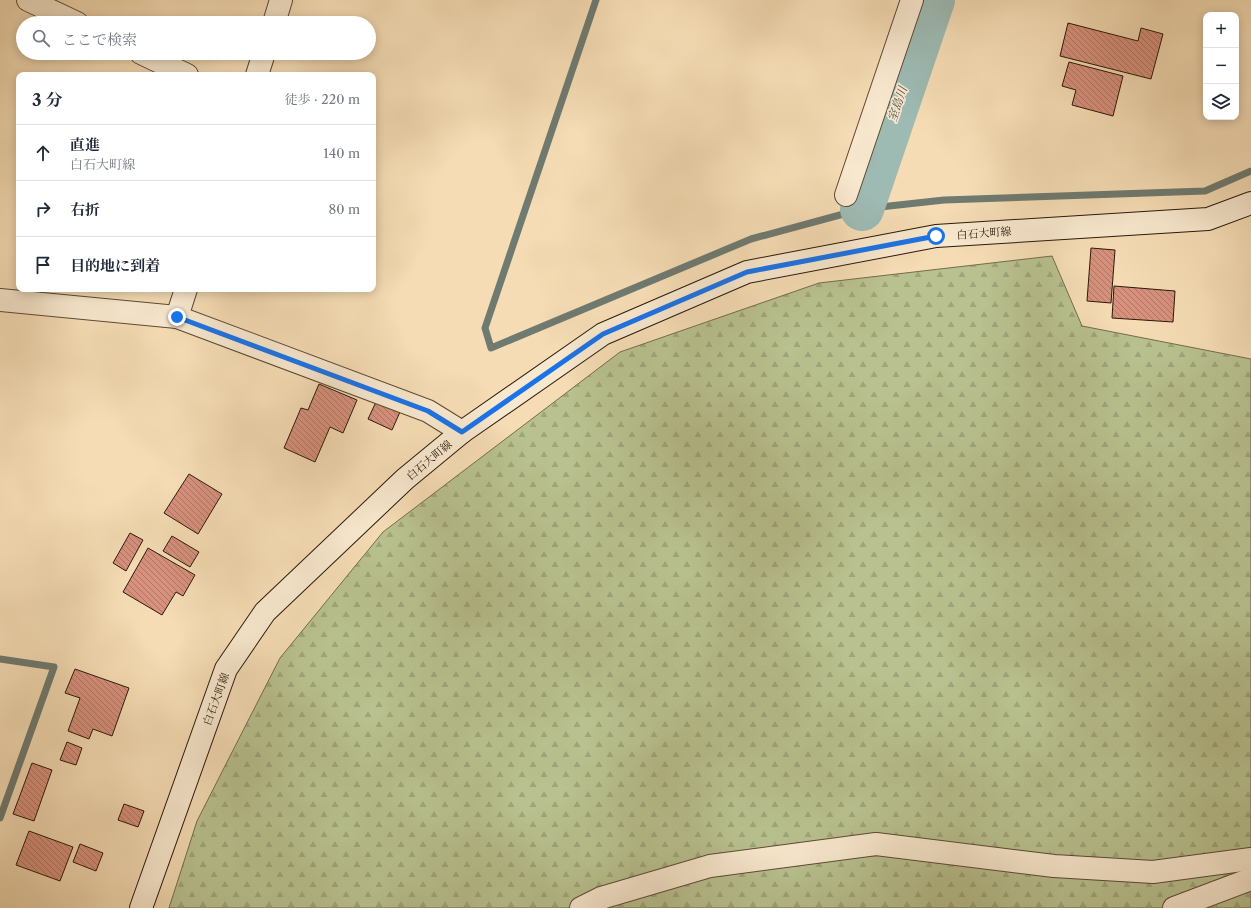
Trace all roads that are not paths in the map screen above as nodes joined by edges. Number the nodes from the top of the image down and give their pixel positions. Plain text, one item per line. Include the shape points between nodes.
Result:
1 (28, 0) edge
2 (281, 0) edge
3 (912, 0) edge
4 (62, 16) edge
5 (276, 16) edge
6 (156, 60) edge
7 (262, 60) edge
8 (182, 72) edge
9 (258, 72) edge
10 (846, 195) dead end
11 (1251, 202) edge
12 (185, 292) edge
13 (0, 300) edge
14 (177, 317) junction
15 (462, 432) junction
16 (1251, 859) edge
17 (1251, 879) edge
18 (141, 908) edge
19 (581, 908) edge
20 (1174, 908) edge

1 - 4 street
2 - 5 street
3 - 10 street
6 - 8 street
7 - 9 street
11 - 15 street, 白石大町線 via 1208,219 936,236 747,272 603,334
12 - 14 street
13 - 14 street
14 - 15 street via 428,411
15 - 18 street, 白石大町線 via 400,485 265,612 256,624 226,670
16 - 19 street via 1153,872 1054,866 876,844 710,866 601,898
17 - 20 street

